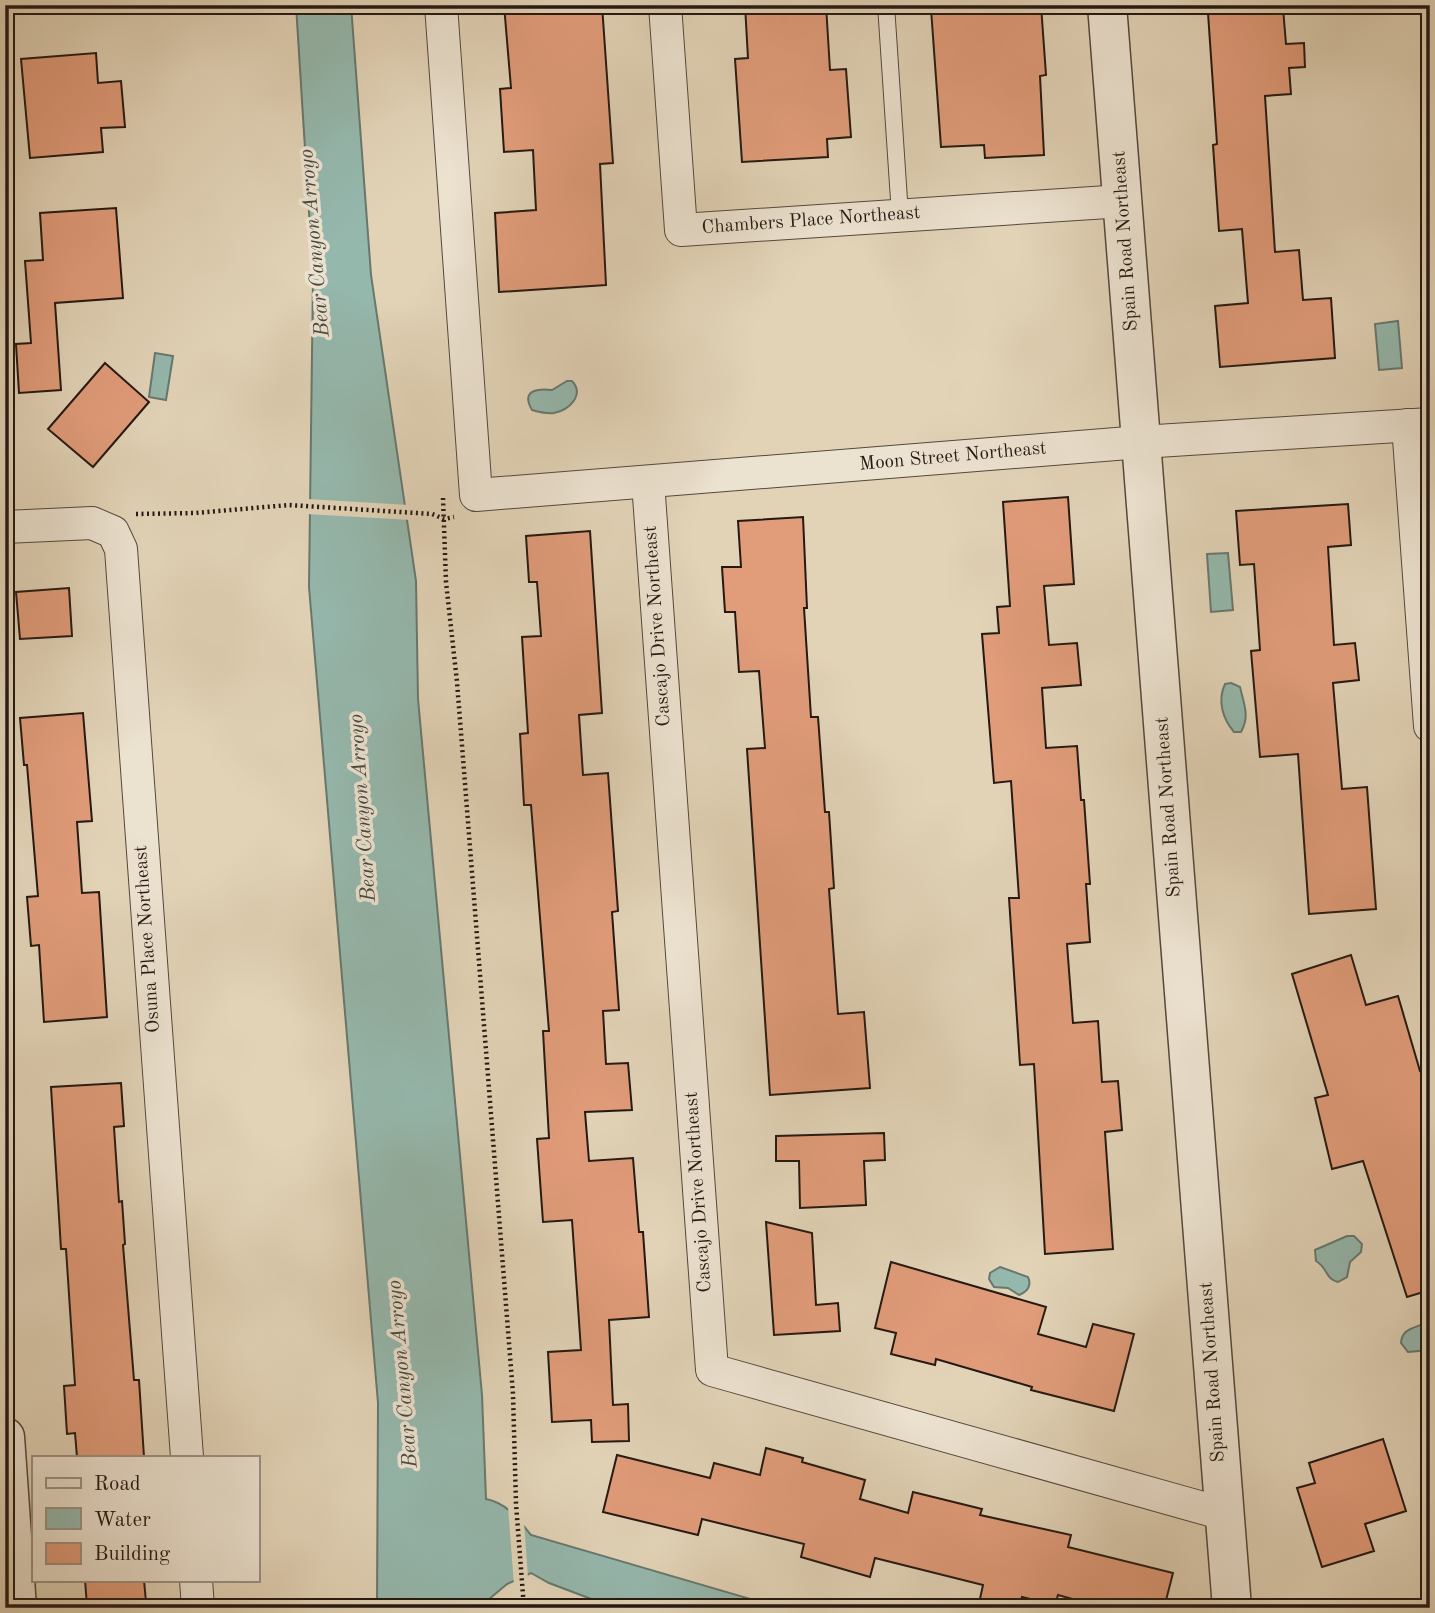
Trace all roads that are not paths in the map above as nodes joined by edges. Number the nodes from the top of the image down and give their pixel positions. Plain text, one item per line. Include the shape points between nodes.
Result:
1 (441, 5) edge
2 (665, 5) edge
3 (886, 5) edge
4 (1107, 5) edge
5 (1123, 201) junction
6 (900, 215) junction
7 (1419, 424) edge
8 (1141, 442) junction
9 (648, 482) junction
10 (5, 527) edge
11 (1430, 726) edge
12 (5, 1437) edge
13 (187, 1456) edge
14 (1224, 1514) junction
15 (196, 1582) edge
16 (17, 1608) edge
17 (198, 1608) edge
18 (1232, 1608) edge

1 - 9 street, Moon Street Northeast via 476,495
2 - 6 street, Chambers Place Northeast via 681,230
3 - 6 lane
4 - 5 street, Spain Road Northeast
5 - 6 street, Chambers Place Northeast
5 - 8 street, Spain Road Northeast
7 - 8 street, Moon Street Northeast
7 - 11 street
8 - 9 street, Moon Street Northeast
8 - 14 street, Spain Road Northeast
9 - 14 street, Cascajo Drive Northeast via 712,1370
10 - 13 street, Osuna Place Northeast via 92,523 113,532 121,549
12 - 16 street
14 - 18 street, Spain Road Northeast
15 - 17 street

